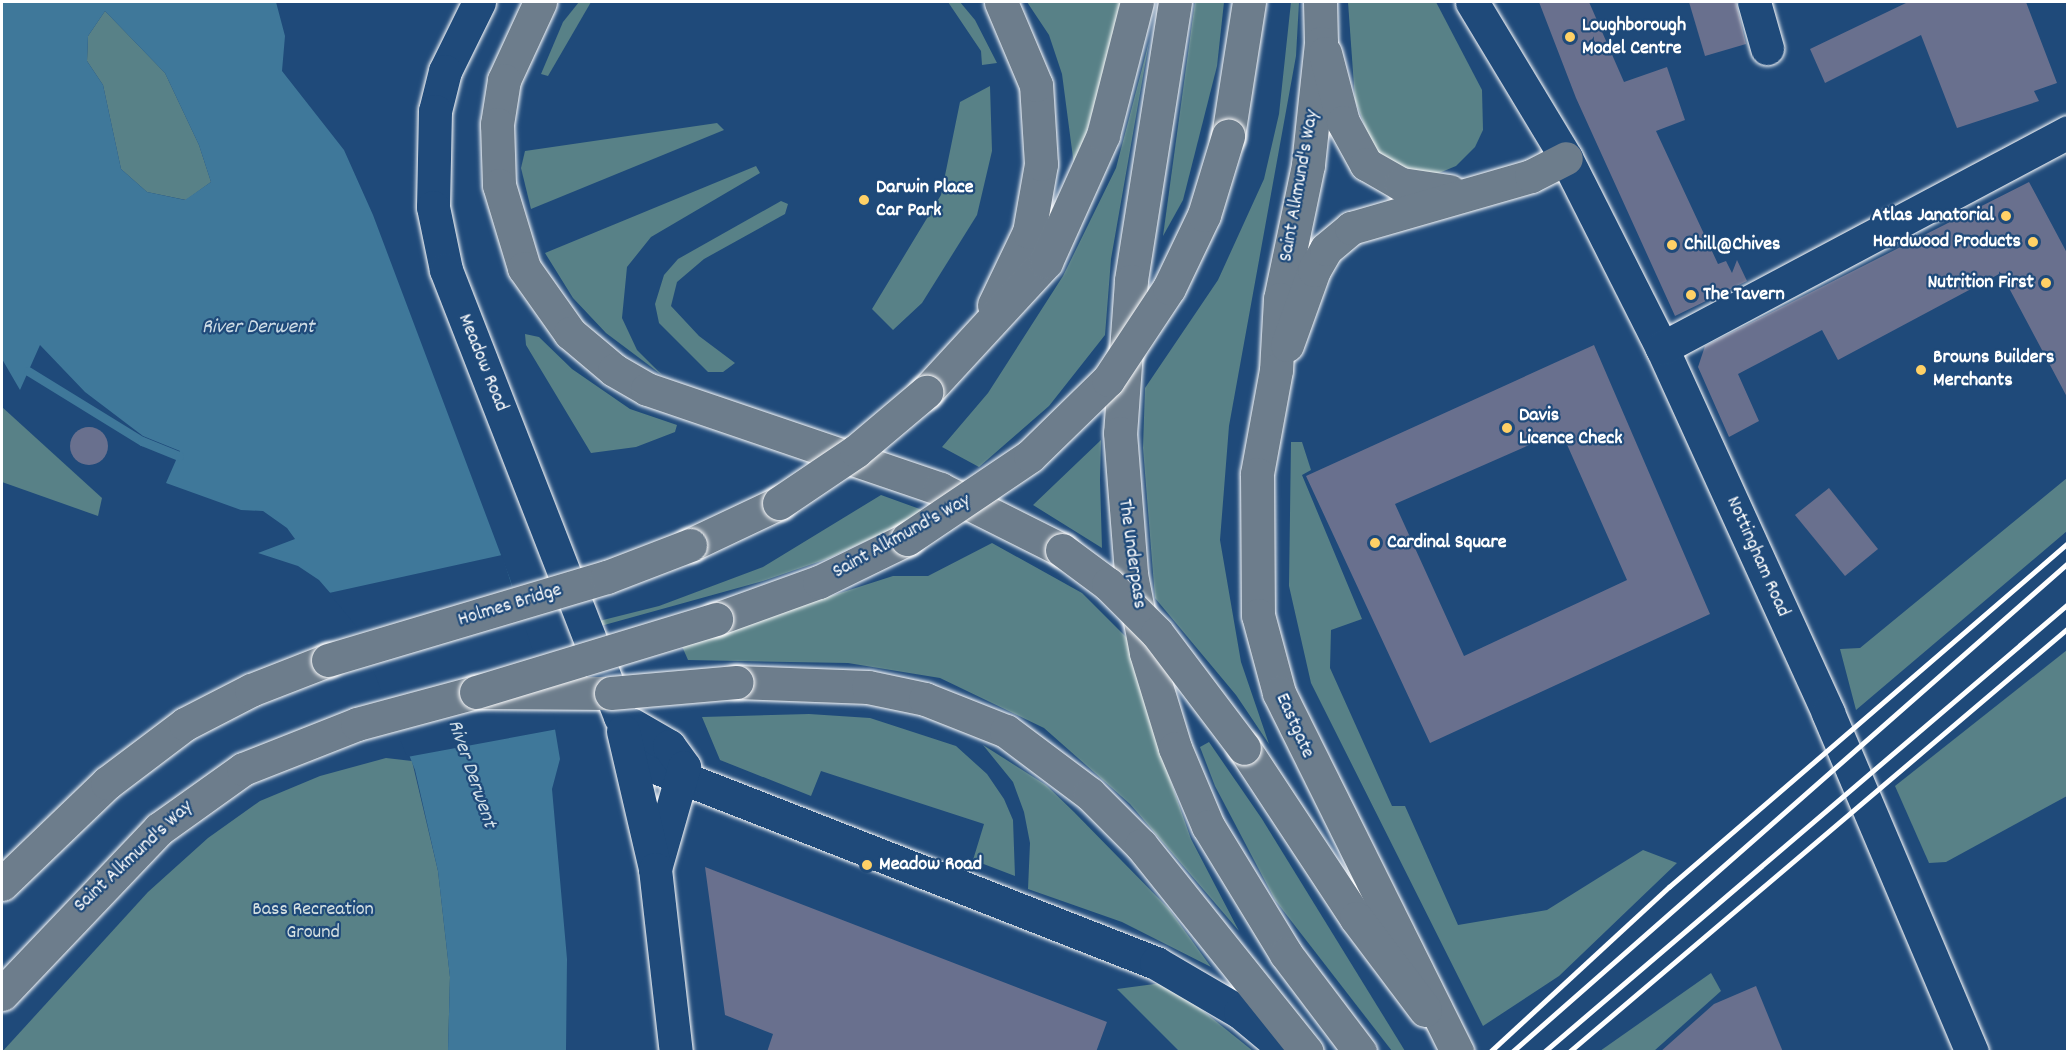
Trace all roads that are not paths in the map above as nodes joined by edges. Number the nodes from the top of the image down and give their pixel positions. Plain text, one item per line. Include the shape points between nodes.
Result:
1 (479, 2) edge
2 (540, 2) edge
3 (1001, 2) edge
4 (1137, 2) edge
5 (1175, 2) edge
6 (1250, 2) edge
7 (1320, 2) edge
8 (1472, 2) edge
9 (1499, 2) edge
10 (1754, 2) edge
11 (1321, 43) junction
12 (1767, 48) dead end
13 (1518, 74) junction
14 (2067, 132) edge
15 (1566, 158) junction
16 (1463, 193) junction
17 (969, 348) junction
18 (1662, 348) junction
19 (1276, 370) junction
20 (476, 692) junction
21 (620, 716) junction
22 (685, 779) junction
23 (655, 869) junction
24 (2, 885) edge
25 (2, 994) edge
26 (1455, 1049) edge
27 (676, 1052) edge
28 (1288, 1052) edge
29 (1307, 1052) edge
30 (1360, 1052) edge
31 (1972, 1052) edge

1 - 21 street, Meadow Road via 445,71 435,111 433,207 452,290
2 - 26 main road, bridge via 516,46 500,102 496,155 505,217 524,268 570,333 614,370 647,389 931,486 1062,550 1108,584 1157,633 1244,748 1362,926
3 - 17 main road via 1036,84 1041,164 1029,232
4 - 17 main road via 1128,52 1082,192 1046,262
5 - 30 main road, The Underpass via 1131,281 1120,433 1131,574 1146,653 1175,748 1208,826 1279,944
6 - 20 main road, Saint Alkmund's Way, bridge via 1227,136 1204,215 1169,288 1108,380 1030,456 907,539 819,582 716,619
7 - 11 main road, Saint Alkmund's Way
8 - 13 street, Nottingham Road
9 - 13 street, Nottingham Road
10 - 12 street
11 - 16 main road via 1335,77 1343,122 1366,164 1401,184
11 - 19 main road, Saint Alkmund's Way via 1308,165 1280,299
13 - 15 street, Nottingham Road
14 - 18 street
15 - 16 main road via 1531,176
15 - 18 street, Nottingham Road
16 - 19 main road via 1361,222 1333,242 1314,270
17 - 24 main road, Holmes Bridge, bridge via 926,392 856,451 779,503 690,545 607,577 328,660 251,690 185,724 107,783
18 - 31 street, Nottingham Road via 1828,713
19 - 26 main road, Eastgate via 1257,474 1254,554 1269,666 1314,770 1400,929
20 - 25 main road, Saint Alkmund's Way via 357,724 243,769 203,794 113,872
20 - 29 main road, bridge via 570,695 737,682 868,687 925,699 1006,731 1090,794 1141,845
21 - 22 street via 680,755
21 - 23 street, Meadow Road
22 - 23 street, Meadow Road
22 - 28 street via 1156,963 1240,1012
23 - 27 street, Meadow Road

